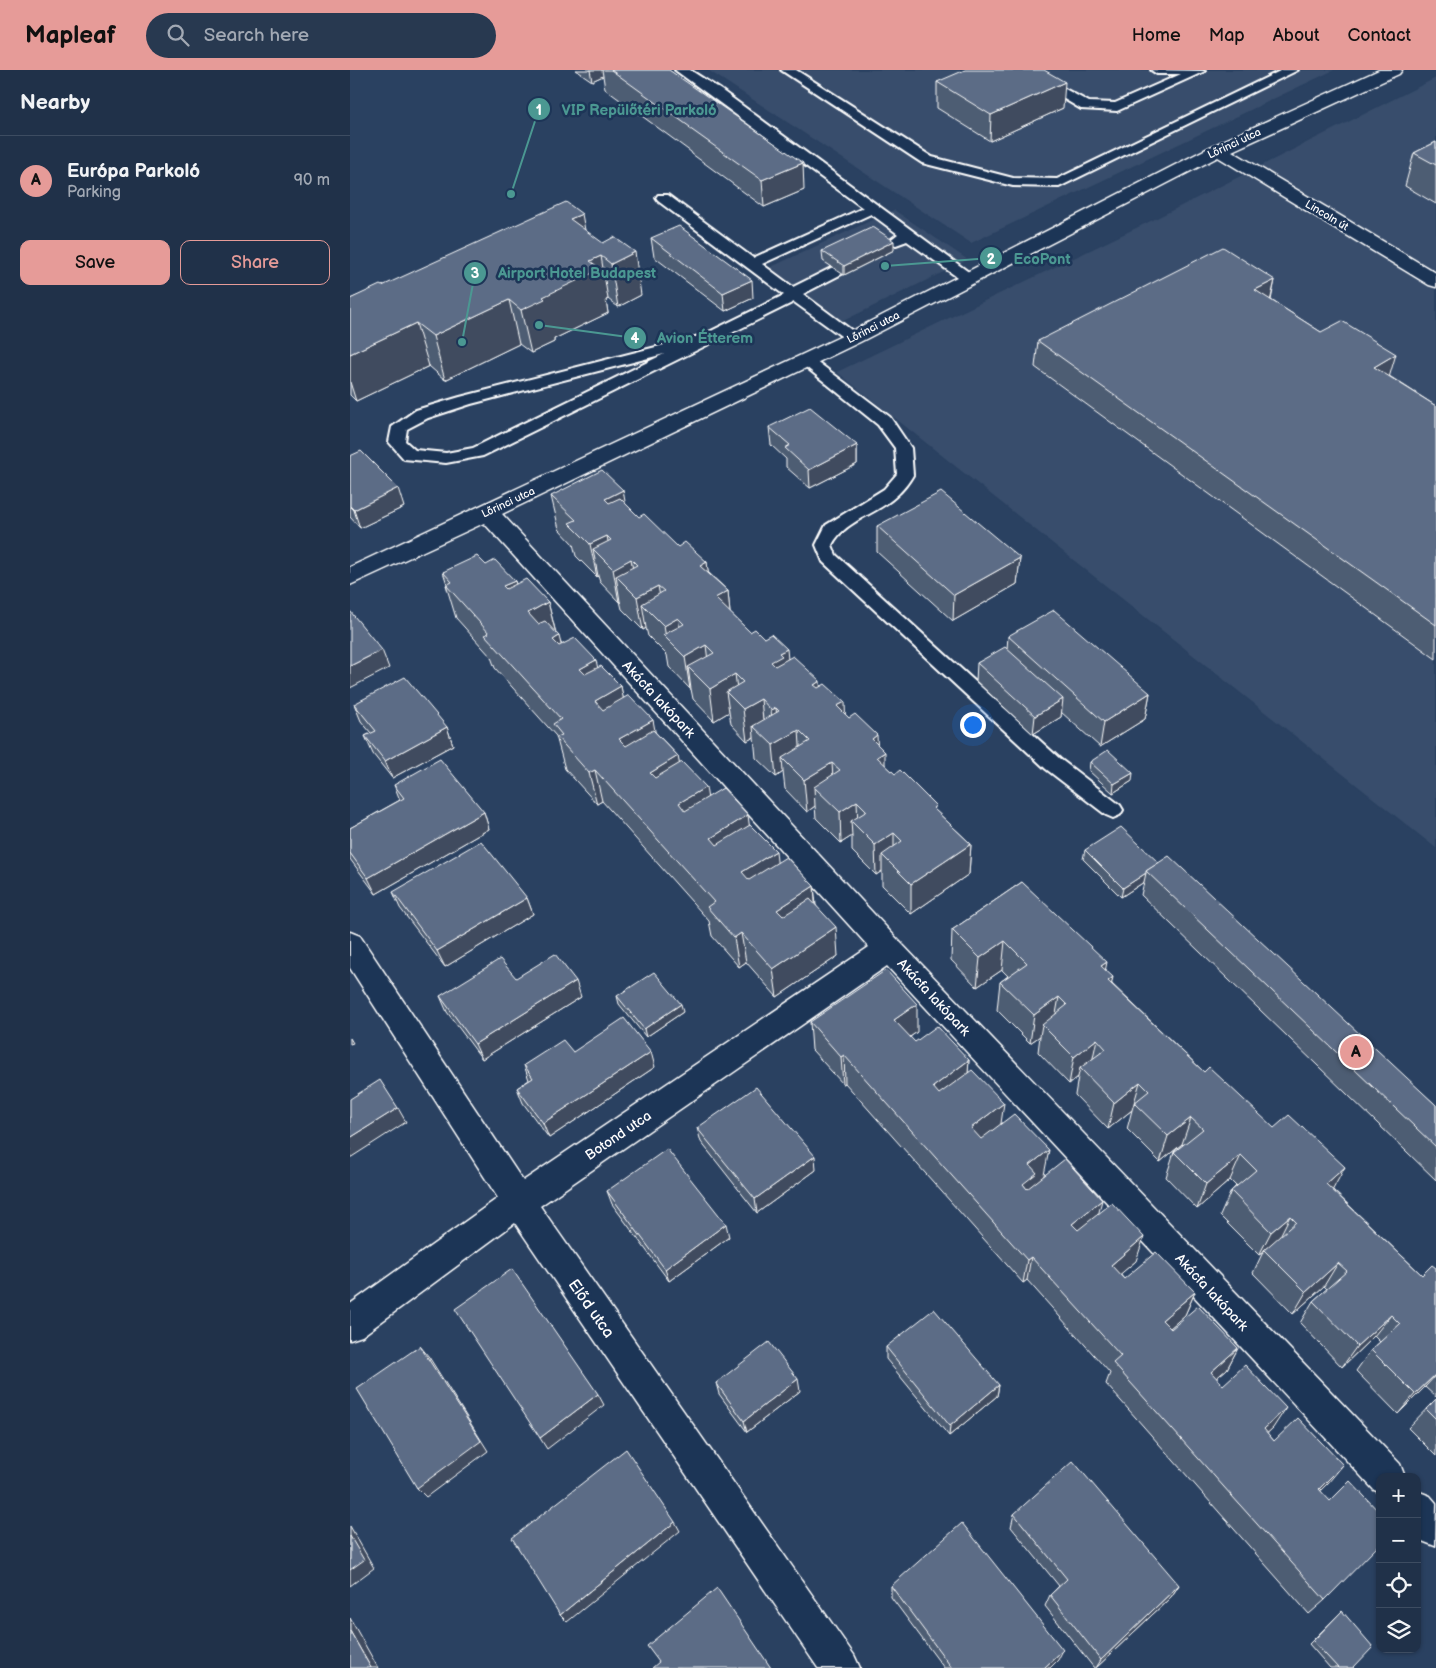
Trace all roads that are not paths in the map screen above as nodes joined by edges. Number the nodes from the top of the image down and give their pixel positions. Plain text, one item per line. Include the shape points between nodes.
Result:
1 (682, 70) edge
2 (787, 70) edge
3 (1020, 70) edge
4 (1156, 70) edge
5 (1200, 70) edge
6 (1292, 70) edge
7 (1392, 70) edge
8 (1218, 150) junction
9 (663, 198) dead end
10 (872, 209) junction
11 (908, 235) junction
12 (751, 264) junction
13 (970, 278) junction
14 (1436, 281) edge
15 (792, 295) junction
16 (853, 338) junction
17 (705, 339) junction
18 (806, 360) junction
19 (487, 512) junction
20 (350, 577) edge
21 (1113, 810) dead end
22 (350, 944) edge
23 (889, 949) junction
24 (519, 1202) junction
25 (350, 1324) edge
26 (1383, 1473) edge
27 (841, 1668) edge

1 - 10 lane
2 - 6 lane via 927,160 1013,182 1058,183
3 - 5 lane via 1086,106 1117,107
4 - 5 lane
7 - 8 street, Lőrinci utca
8 - 13 street, Lőrinci utca
8 - 14 street, Lincoln út
9 - 12 lane
10 - 11 lane
10 - 12 lane
11 - 13 lane
11 - 15 lane
12 - 15 lane
13 - 16 street, Lőrinci utca
15 - 16 lane
15 - 17 lane
16 - 18 street, Lőrinci utca
17 - 17 lane via 477,452 446,458 410,455 397,442 400,427 422,414
18 - 19 street, Lőrinci utca
18 - 21 lane via 884,421 903,448 905,475 890,493 832,529 824,545 829,558 1053,764
19 - 20 street, Lőrinci utca
19 - 23 street, Akácfa lakópark
22 - 24 street, Előd utca
23 - 24 street, Botond utca
23 - 26 street, Akácfa lakópark
24 - 25 street, Botond utca
24 - 27 street, Előd utca

